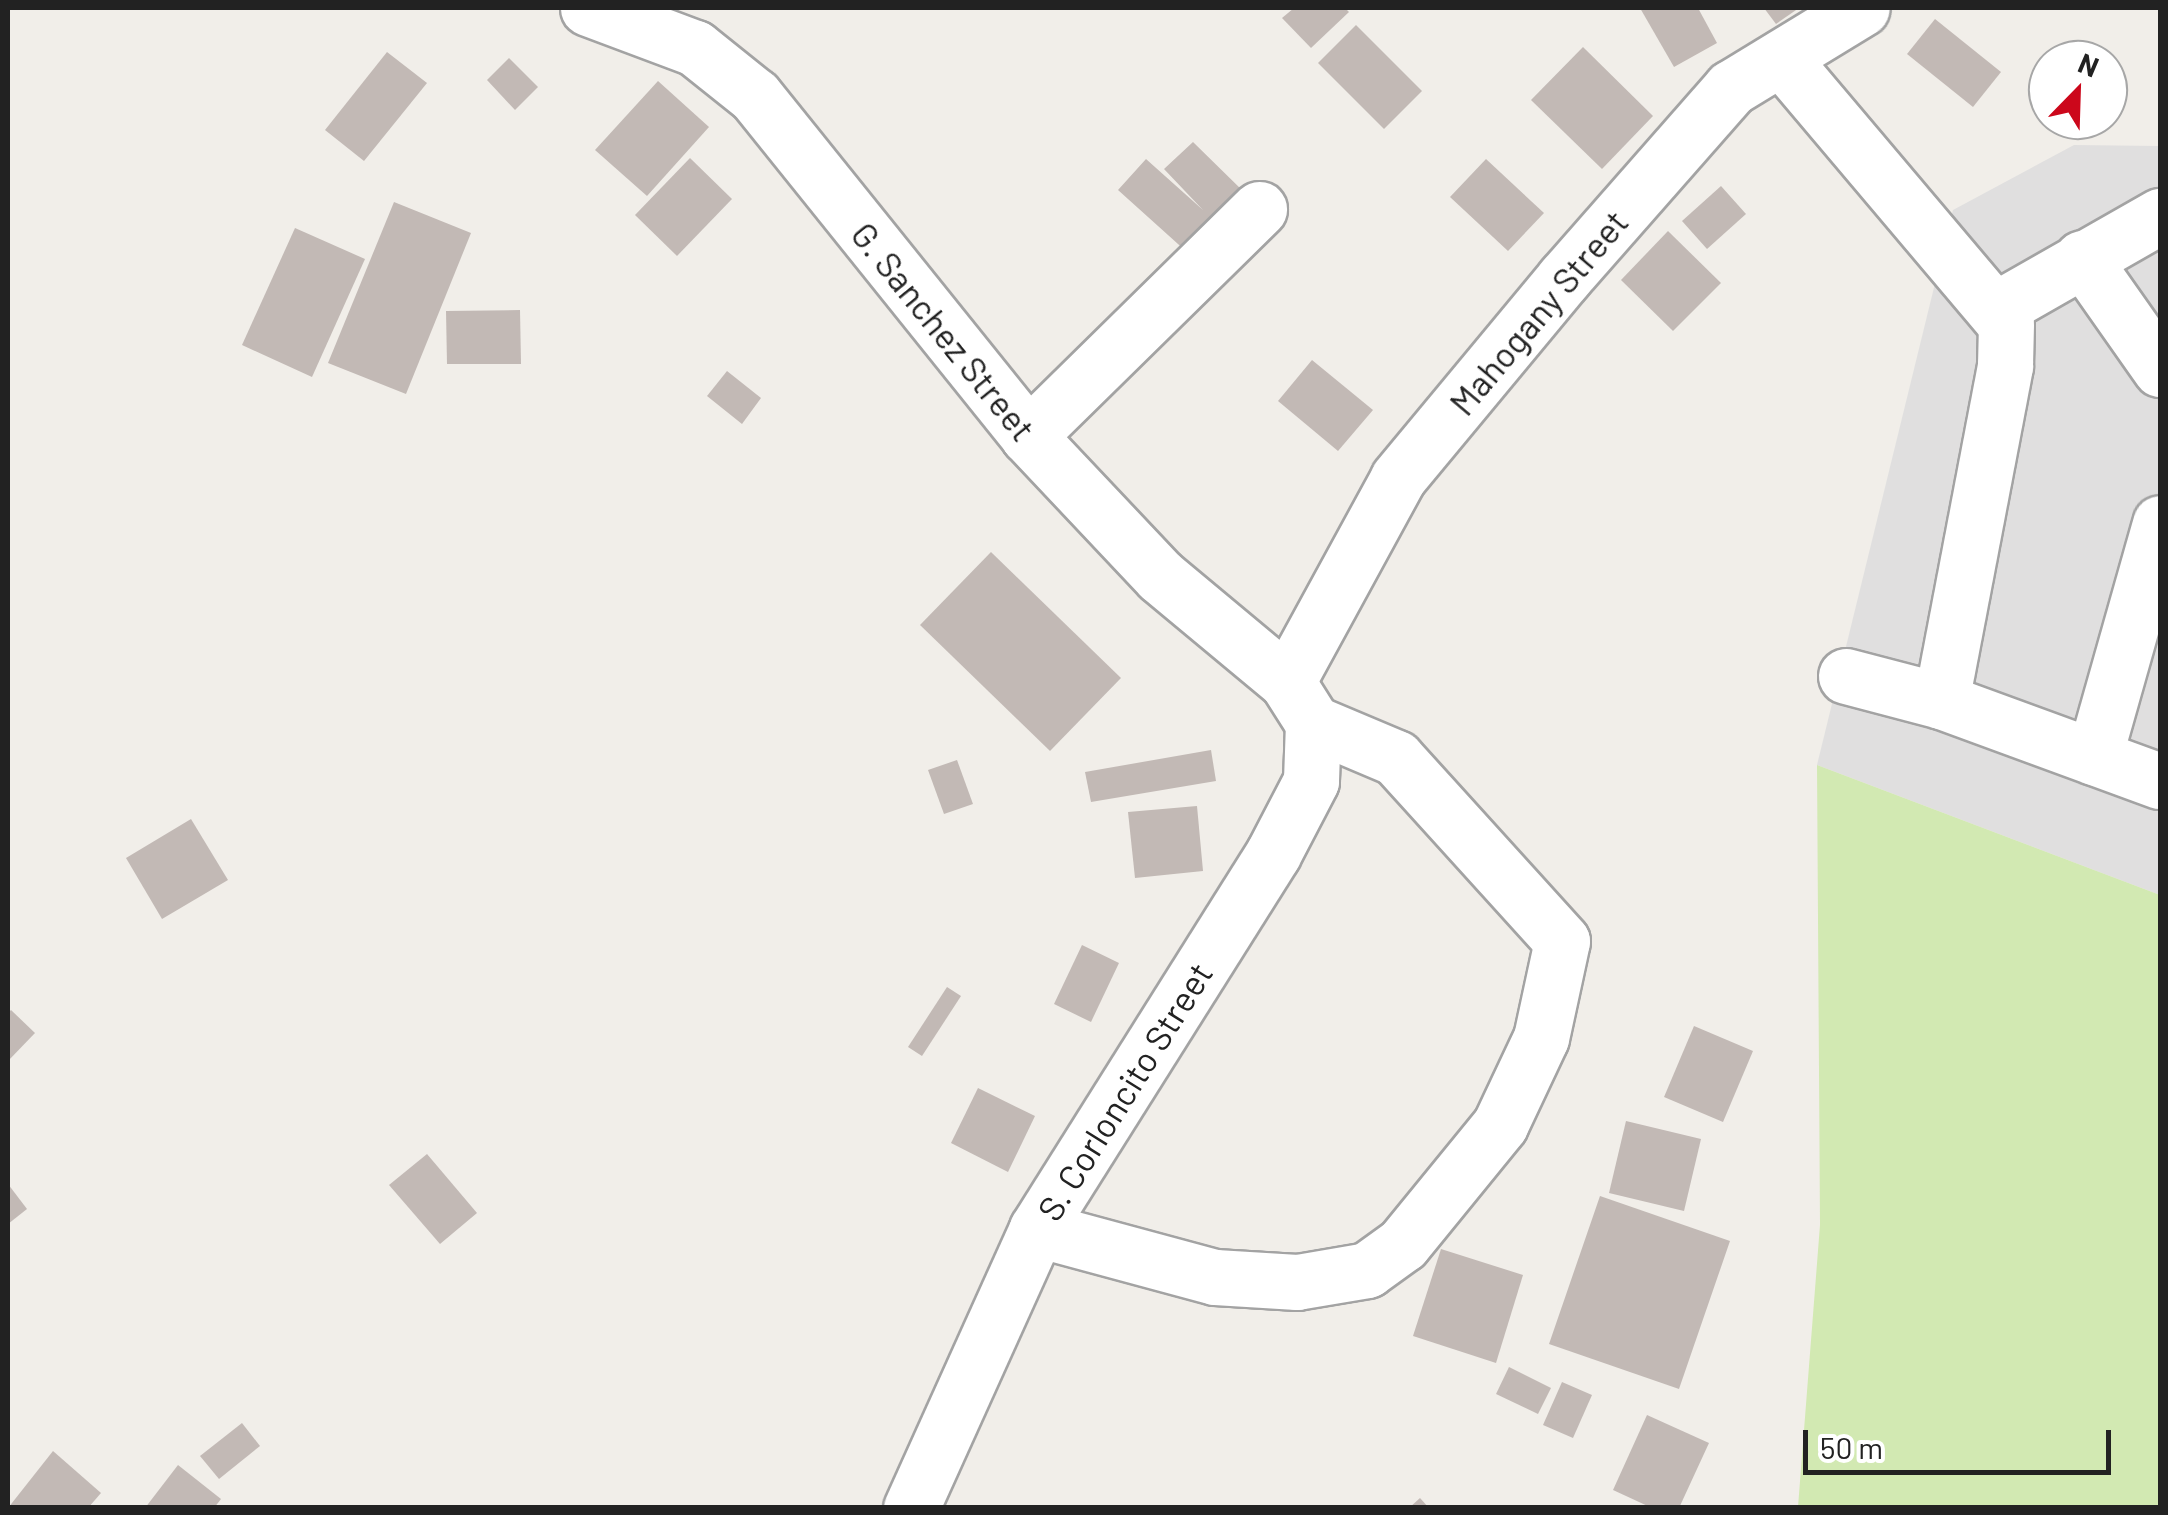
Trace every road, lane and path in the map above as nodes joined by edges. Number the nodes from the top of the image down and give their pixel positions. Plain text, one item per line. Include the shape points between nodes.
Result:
1 (588, 8) edge
2 (1862, 8) edge
3 (1781, 58) junction
4 (1258, 209) dead end
5 (2160, 216) edge
6 (2082, 258) junction
7 (1996, 310) junction
8 (2160, 370) edge
9 (1028, 436) junction
10 (2160, 523) edge
11 (1846, 676) dead end
12 (1942, 701) junction
13 (1300, 703) junction
14 (2094, 757) junction
15 (2160, 781) edge
16 (1037, 1229) junction
17 (910, 1508) edge

1 - 9 street, G. Sanchez Street via 694,48 755,96
2 - 3 street, Mahogany Street
3 - 7 street
3 - 13 street, Mahogany Street via 1732,88 1398,478
4 - 9 street
5 - 6 street
6 - 7 street
6 - 8 street
7 - 12 street via 2006,324 2006,366
9 - 13 street, G. Sanchez Street via 1160,576
10 - 14 street
11 - 12 street
12 - 14 street
13 - 16 street, S. Corloncito Street via 1311,782 1273,854
13 - 16 street, G. Sanchez Street via 1396,758 1562,940 1541,1038 1500,1125 1442,1200 1367,1270 1297,1282 1215,1278
14 - 15 street
16 - 17 street, S. Corloncito Street

